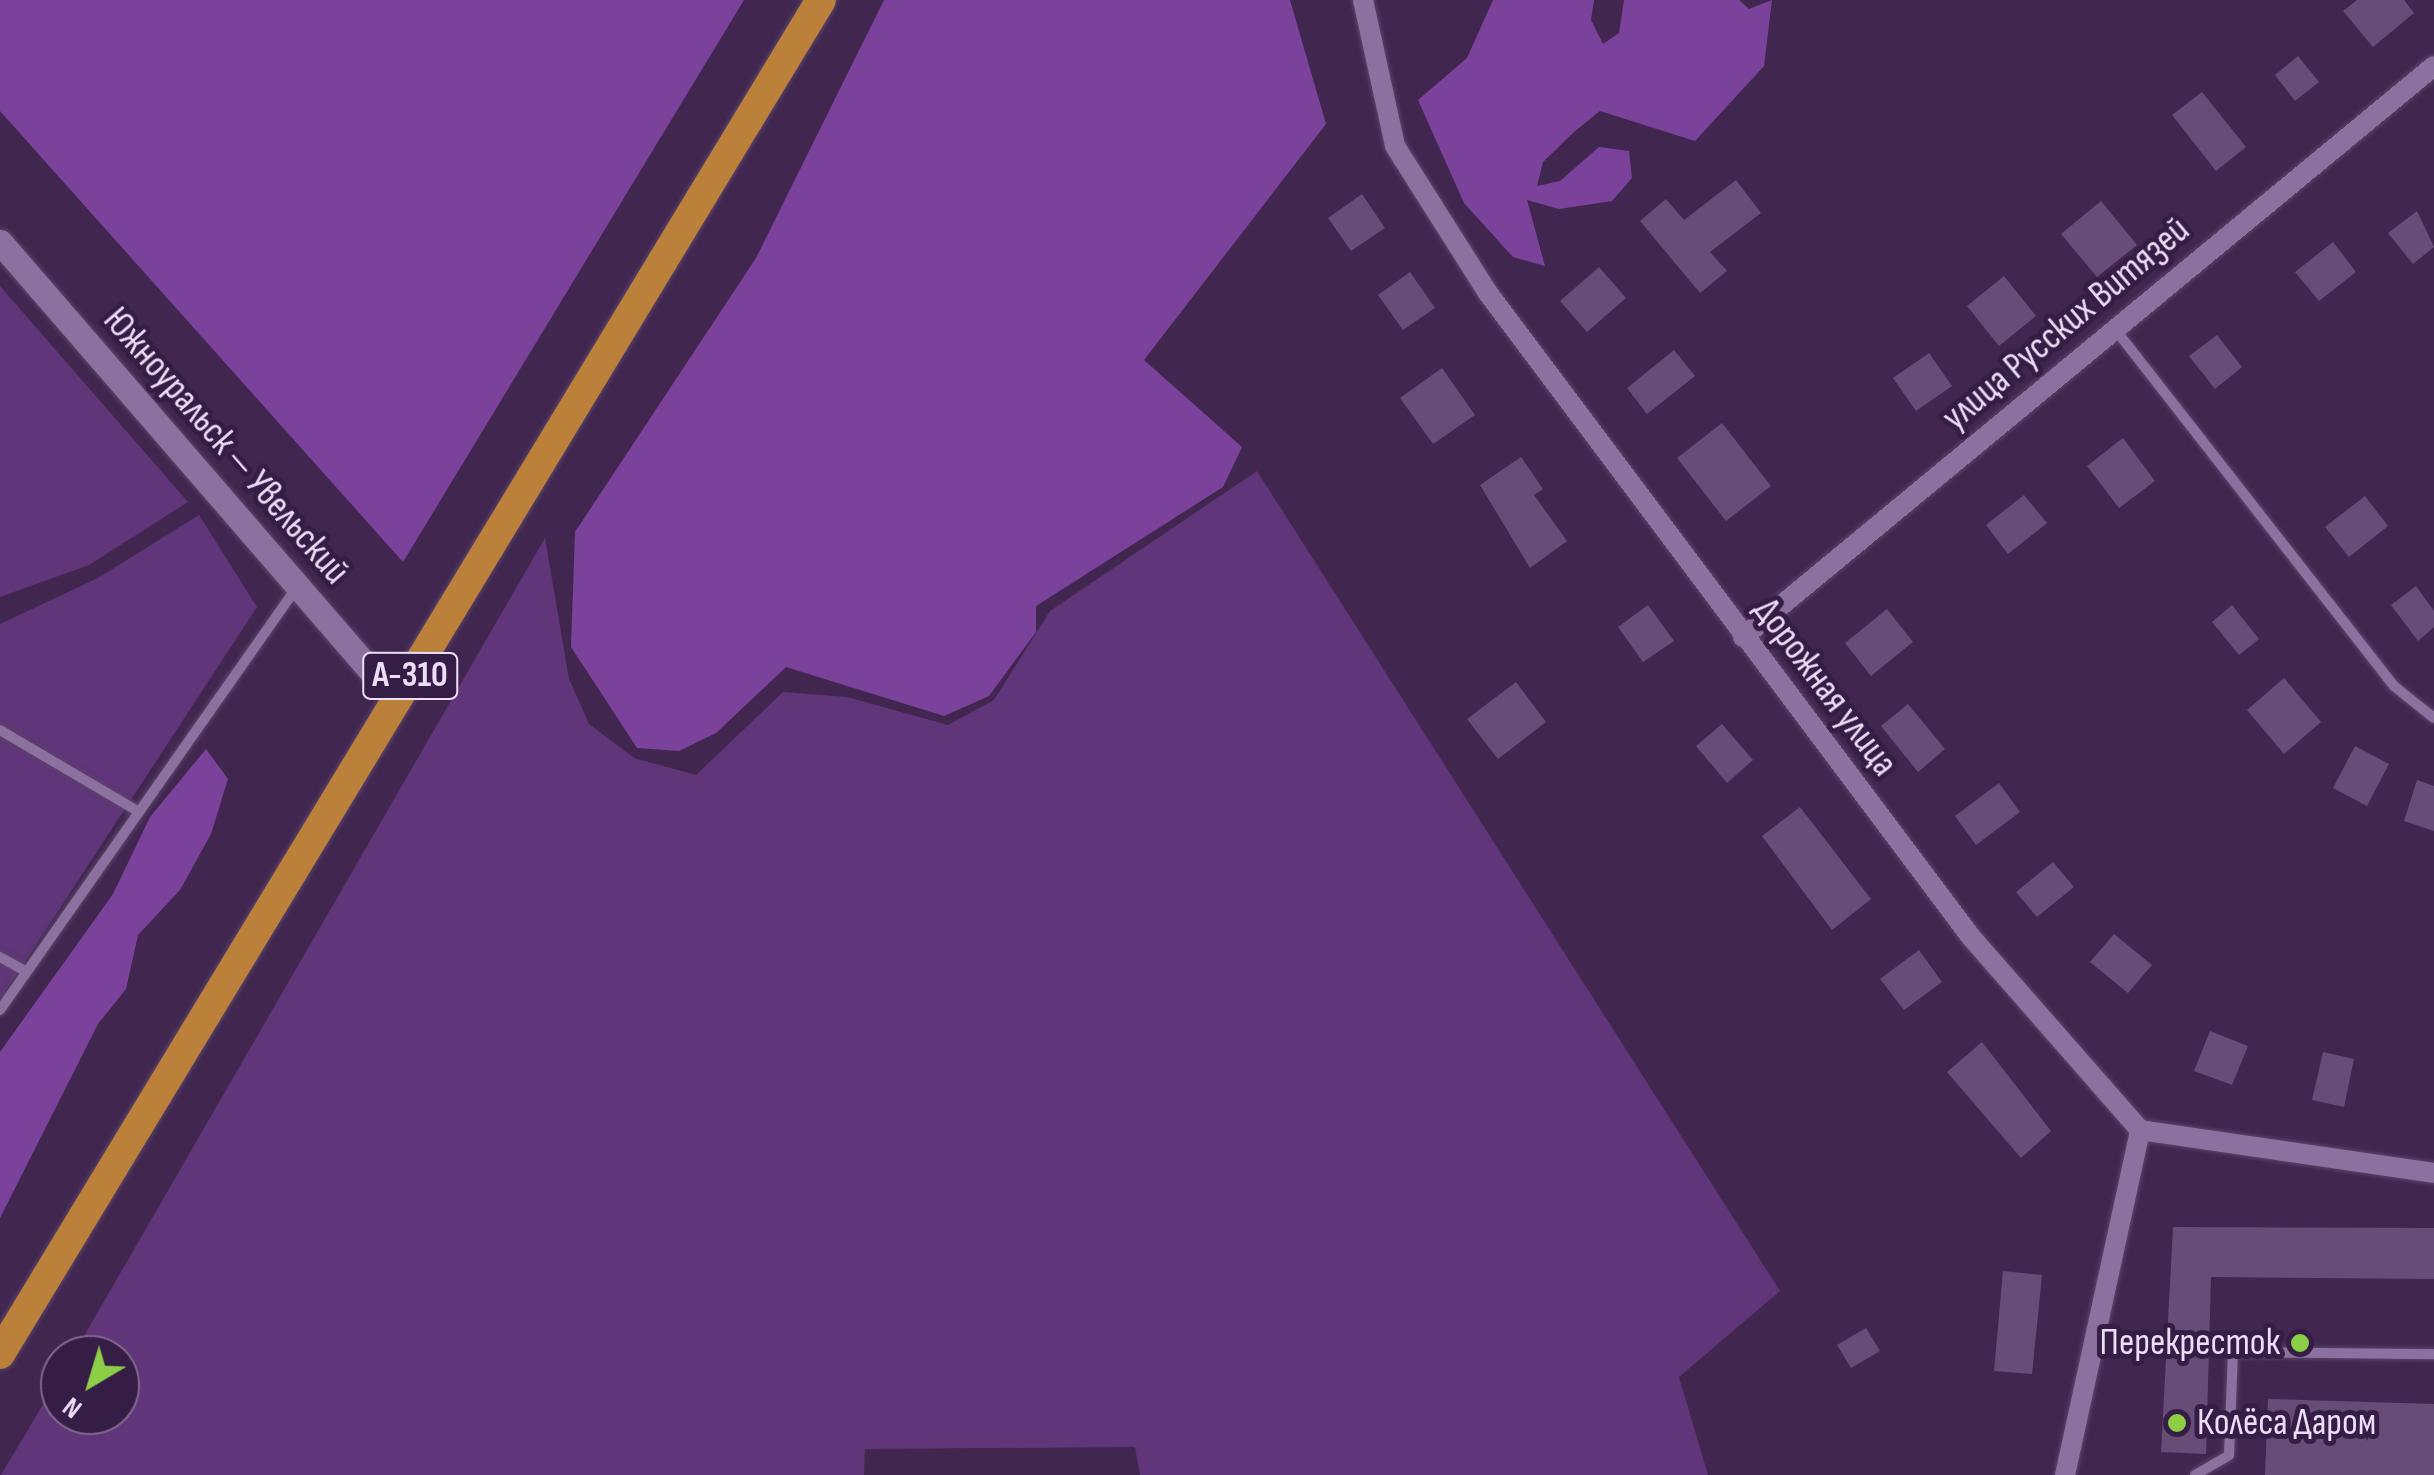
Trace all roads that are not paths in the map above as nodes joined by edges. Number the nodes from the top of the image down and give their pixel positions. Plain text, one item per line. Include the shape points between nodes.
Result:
1 (822, 0) edge
2 (1362, 0) edge
3 (2434, 66) edge
4 (0, 242) edge
5 (2115, 328) junction
6 (297, 586) junction
7 (1743, 637) junction
8 (396, 700) junction
9 (2434, 718) edge
10 (0, 730) edge
11 (139, 812) junction
12 (0, 957) edge
13 (25, 971) junction
14 (0, 1010) edge
15 (2140, 1130) junction
16 (2434, 1173) edge
17 (0, 1354) edge
18 (2434, 1354) edge
19 (2065, 1475) edge
20 (2195, 1475) edge

1 - 8 highway, А-310
2 - 7 street, Дорожная улица via 1395,146 1488,293
3 - 5 street, улица Русских Витязей
4 - 6 street, Южноуральск — Увельский
5 - 7 street, улица Русских Витязей
5 - 9 lane via 2394,686
6 - 8 street, Южноуральск — Увельский
6 - 11 lane
7 - 15 street, Дорожная улица via 1971,937
8 - 17 highway, А-310
10 - 11 lane
11 - 13 lane
12 - 13 lane
13 - 14 lane
15 - 16 street
15 - 19 street
18 - 20 lane via 2233,1352 2229,1455

